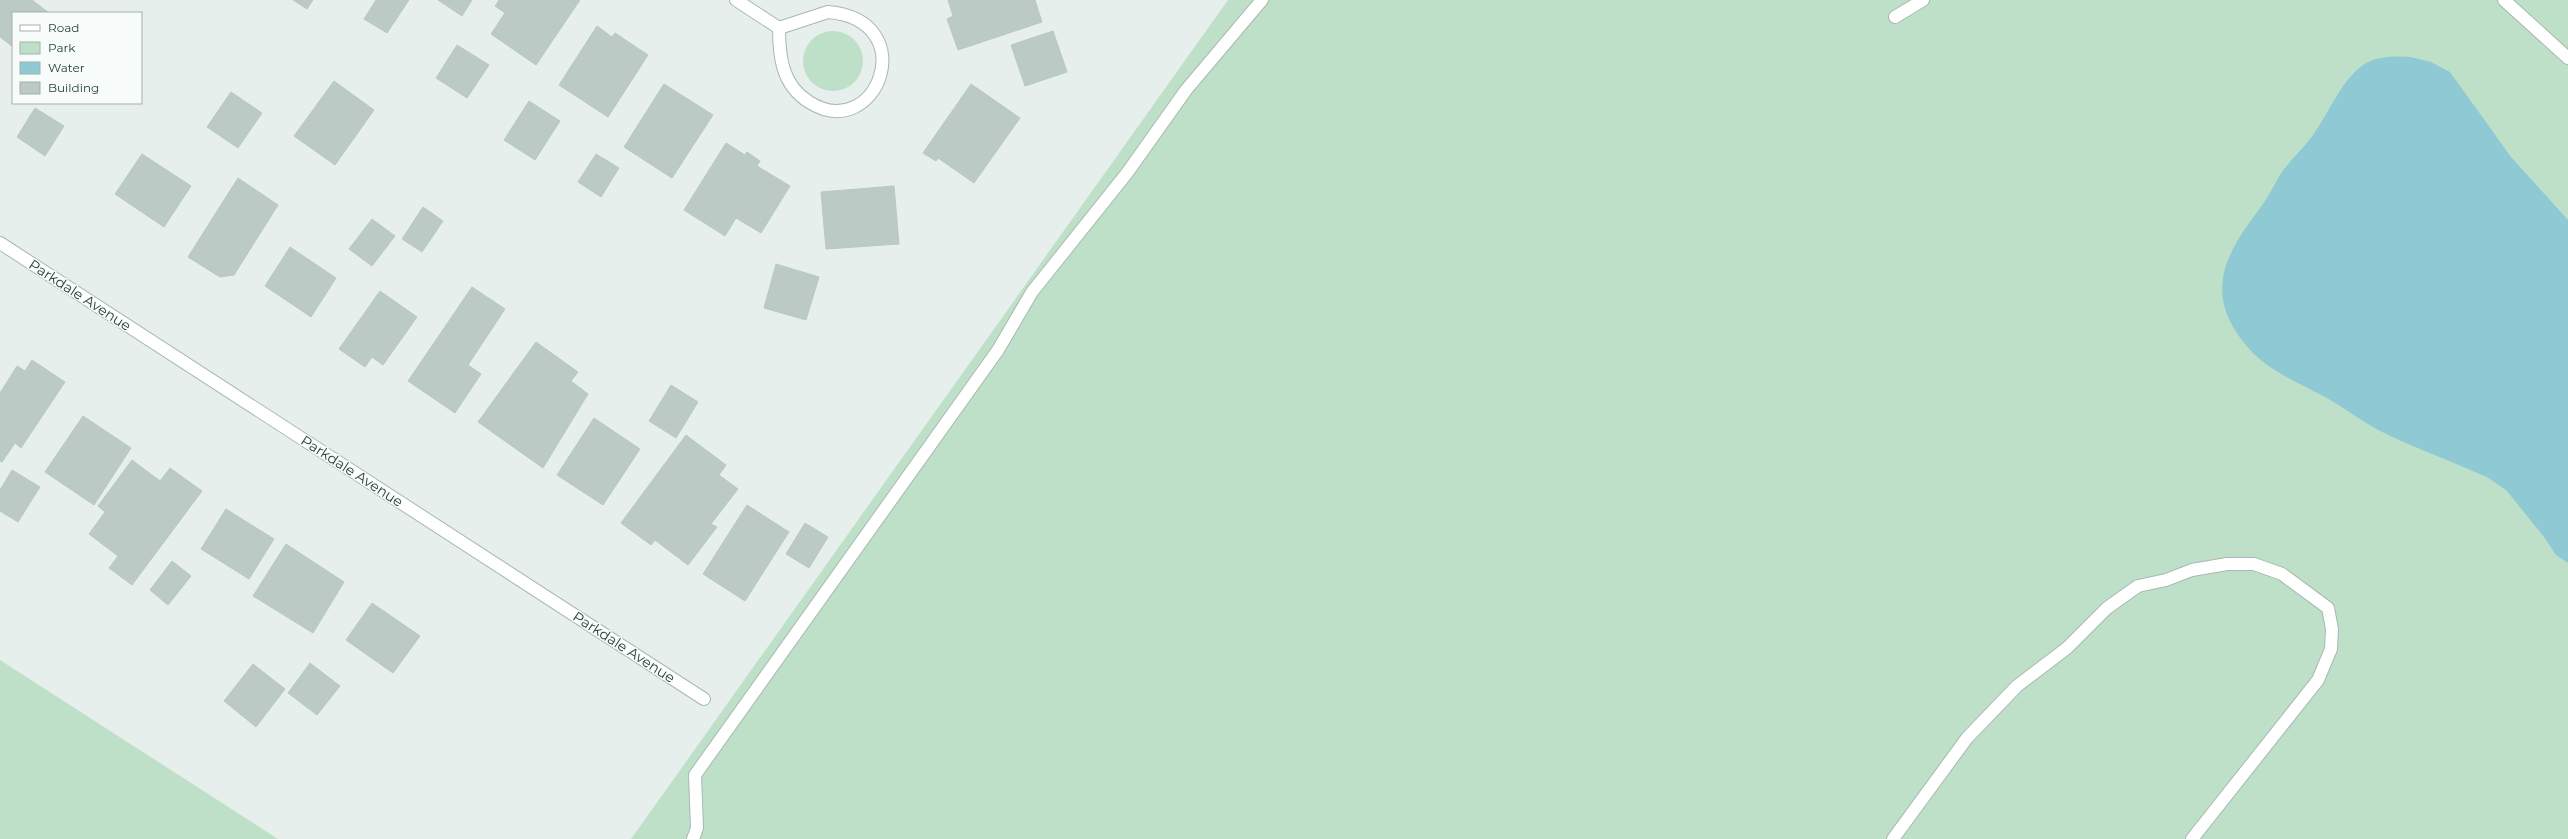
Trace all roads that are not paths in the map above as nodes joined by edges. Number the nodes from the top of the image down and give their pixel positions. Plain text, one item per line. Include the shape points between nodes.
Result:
1 (736, 0) edge
2 (1262, 0) edge
3 (1923, 0) edge
4 (2504, 0) edge
5 (1895, 17) dead end
6 (778, 28) junction
7 (2568, 58) edge
8 (0, 243) edge
9 (704, 699) dead end
10 (693, 839) edge
11 (1893, 839) edge
12 (2192, 839) edge

1 - 6 street
2 - 10 street via 1186,90 1127,173 1032,292 998,350 695,775 697,828
3 - 5 street
4 - 7 street
6 - 6 street via 779,54 791,86 802,98 819,108 841,112 851,108 869,96 878,84 883,69 882,52 876,37 864,22 847,13 828,12
8 - 9 street, Parkdale Avenue
11 - 12 street via 1967,738 2017,686 2067,648 2107,608 2138,586 2166,580 2192,570 2227,564 2254,564 2282,574 2328,608 2332,629 2331,649 2318,680

